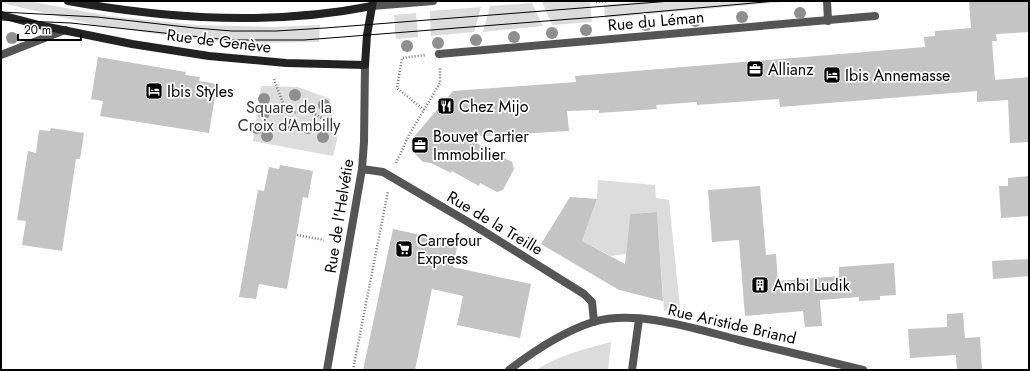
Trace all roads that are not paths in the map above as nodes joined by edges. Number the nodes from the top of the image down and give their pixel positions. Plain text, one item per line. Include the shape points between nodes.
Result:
1 (68, 1) edge
2 (432, 1) edge
3 (827, 1) edge
4 (372, 4) edge
5 (1, 14) edge
6 (875, 16) dead end
7 (828, 21) junction
8 (65, 30) junction
9 (439, 54) road end
10 (1, 55) edge
11 (365, 65) junction
12 (362, 169) junction
13 (639, 319) junction
14 (594, 322) junction
15 (327, 370) edge
16 (509, 370) edge
17 (632, 370) edge
18 (863, 370) edge

1 - 4 main road, Rue de Genève via 141,12 235,18 326,14
2 - 4 street, Rue de Genève
3 - 7 street
4 - 11 main road
5 - 8 main road, Rue de Genève
6 - 7 street, Rue du Léman
7 - 9 street, Rue du Léman
8 - 10 street
8 - 11 main road, Rue de Genève via 216,57 286,63
11 - 12 street, Rue de l'Helvétie
12 - 14 street, Rue de la Treille via 383,172 584,294 592,302
12 - 15 street, Rue de l'Helvétie
13 - 14 street, Rue Aristide Briand
13 - 17 street
13 - 18 street, Rue Aristide Briand via 681,326
14 - 16 street, Rue Aristide Briand via 557,337

